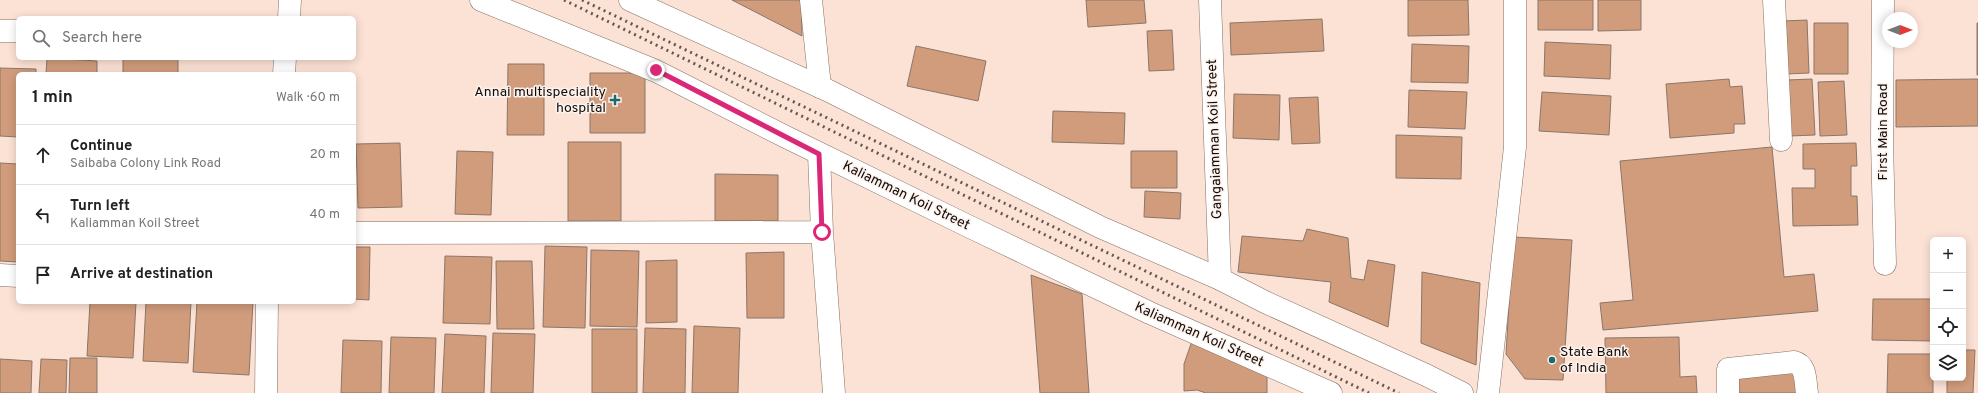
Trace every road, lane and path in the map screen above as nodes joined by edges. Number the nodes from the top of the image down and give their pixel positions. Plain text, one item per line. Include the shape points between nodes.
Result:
1 (290, 0) edge
2 (481, 0) edge
3 (630, 0) edge
4 (811, 0) edge
5 (1210, 0) edge
6 (1515, 0) edge
7 (1774, 0) edge
8 (1884, 0) edge
9 (289, 16) edge
10 (0, 31) edge
11 (16, 31) edge
12 (285, 60) edge
13 (284, 72) edge
14 (820, 87) junction
15 (1781, 140) dead end
16 (819, 154) junction
17 (822, 232) junction
18 (356, 233) edge
19 (1886, 264) dead end
20 (0, 275) edge
21 (16, 276) edge
22 (1220, 279) junction
23 (267, 304) edge
24 (266, 393) edge
25 (834, 393) edge
26 (1331, 393) edge
27 (1462, 393) edge
28 (1488, 393) edge
29 (1728, 393) edge
30 (1808, 393) edge

1 - 9 street
2 - 16 street, Kaliamman Koil Street via 656,70
3 - 14 street
4 - 14 street
5 - 22 street, Gangaiamman Koil Street
6 - 28 street via 1515,147
7 - 15 street
8 - 19 street, First Main Road via 1882,141
10 - 11 street
12 - 13 street
14 - 22 street via 1100,227
16 - 17 street
16 - 26 street, Kaliamman Koil Street via 1150,313
17 - 18 street
17 - 25 street
20 - 21 street
22 - 27 street
23 - 24 street
29 - 30 street via 1728,369 1794,362 1803,368

